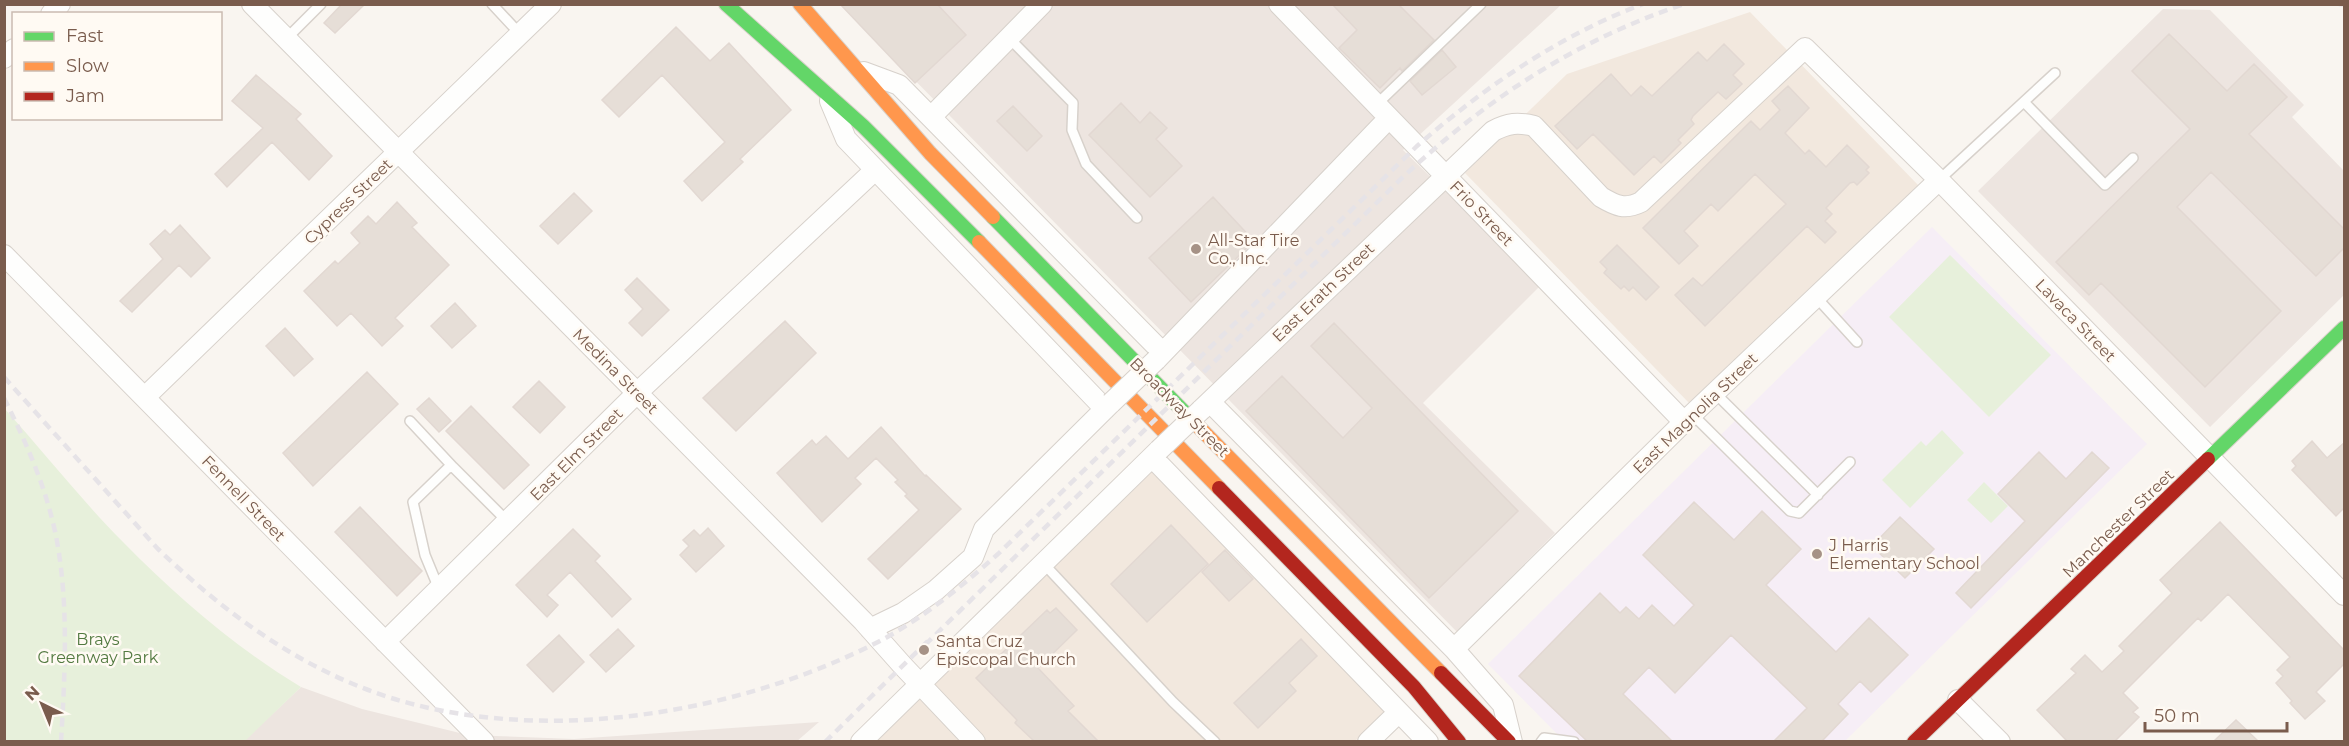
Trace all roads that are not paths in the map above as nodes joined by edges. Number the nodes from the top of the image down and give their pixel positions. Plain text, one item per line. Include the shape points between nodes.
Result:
1 (252, 4) edge
2 (321, 4) edge
3 (492, 4) edge
4 (551, 4) edge
5 (726, 4) edge
6 (800, 4) edge
7 (1279, 4) edge
8 (1480, 4) edge
9 (1040, 5) edge
10 (520, 34) junction
11 (1009, 38) junction
12 (286, 39) junction
13 (1805, 48) joint
14 (855, 69) junction
15 (2055, 73) dead end
16 (827, 93) junction
17 (2024, 102) junction
18 (1382, 112) junction
19 (932, 116) junction
20 (399, 152) junction
21 (2133, 158) dead end
22 (874, 171) junction
23 (1445, 175) junction
24 (1939, 180) junction
25 (1137, 218) dead end
26 (4, 255) edge
27 (1816, 297) junction
28 (2344, 328) edge
29 (1857, 342) dead end
30 (1160, 357) junction
31 (638, 392) junction
32 (1715, 393) junction
33 (145, 397) junction
34 (1108, 406) junction
35 (1205, 406) junction
36 (1689, 418) junction
37 (411, 421) dead end
38 (1156, 454) junction
39 (2210, 458) junction
40 (1850, 462) dead end
41 (453, 467) junction
42 (1818, 495) junction
43 (507, 521) junction
44 (1044, 564) junction
45 (439, 589) junction
46 (2344, 595) edge
47 (870, 629) junction
48 (385, 642) junction
49 (1454, 649) junction
50 (920, 684) junction
51 (1958, 700) junction
52 (1399, 712) junction
53 (484, 741) edge
54 (861, 741) edge
55 (975, 741) edge
56 (1215, 741) edge
57 (1368, 741) edge
58 (1428, 741) edge
59 (1459, 741) edge
60 (1510, 741) edge
61 (1541, 741) edge
62 (1574, 741) edge
63 (1914, 741) edge
64 (2000, 741) edge

1 - 12 street, Medina Street
2 - 12 lane
3 - 10 lane
4 - 10 street, Cypress Street
5 - 16 main road, Broadway Street
6 - 14 main road, Broadway Street
7 - 18 street, Frio Street
8 - 18 lane
9 - 11 street
10 - 20 street, Cypress Street
11 - 19 street
11 - 25 lane via 1073,103 1072,130 1086,164
12 - 20 street, Medina Street
13 - 23 street, East Erath Street via 1641,202 1629,208 1601,197 1540,130 1519,122 1493,131
13 - 24 street, Lavaca Street
14 - 19 street, Broadway Street via 899,85
14 - 60 main road, Broadway Street via 930,153
15 - 17 lane
16 - 22 street, Broadway Street via 846,139
16 - 59 main road, Broadway Street via 910,172 1414,687
17 - 21 lane via 2105,185
17 - 24 lane
18 - 23 street, Frio Street
18 - 30 street
19 - 30 street, Broadway Street
20 - 31 street, Medina Street
20 - 33 street, Cypress Street
22 - 31 street, East Elm Street
22 - 34 street, Broadway Street
23 - 35 street, East Erath Street
23 - 36 street, Frio Street
24 - 27 street, East Magnolia Street
24 - 39 street, Lavaca Street
26 - 33 street, Fennell Street
27 - 29 lane
27 - 32 street, East Magnolia Street
28 - 39 main road, Manchester Street
30 - 34 street, bridge
31 - 43 street, East Elm Street
31 - 47 street, Medina Street
32 - 36 street, East Magnolia Street
32 - 42 lane
33 - 48 street, Fennell Street
34 - 47 street via 984,530 973,557 903,613
35 - 38 street, East Erath Street, bridge
35 - 49 street, Broadway Street
36 - 42 lane via 1790,512 1799,513
36 - 49 street, East Magnolia Street
37 - 41 lane
38 - 44 street, East Erath Street
38 - 52 street
39 - 46 street, Lavaca Street
39 - 51 main road, Manchester Street
40 - 42 lane
41 - 43 lane
41 - 45 lane via 412,502 425,555
43 - 45 street, East Elm Street
44 - 50 street, East Erath Street
44 - 56 lane via 1173,702
45 - 48 street, East Elm Street
47 - 50 street, Medina Street
48 - 53 street, Fennell Street
49 - 60 street, Broadway Street via 1503,705
50 - 54 street, East Erath Street
50 - 55 street, Medina Street
51 - 63 main road, Manchester Street
51 - 64 street
52 - 57 street
52 - 58 street
61 - 62 lane

